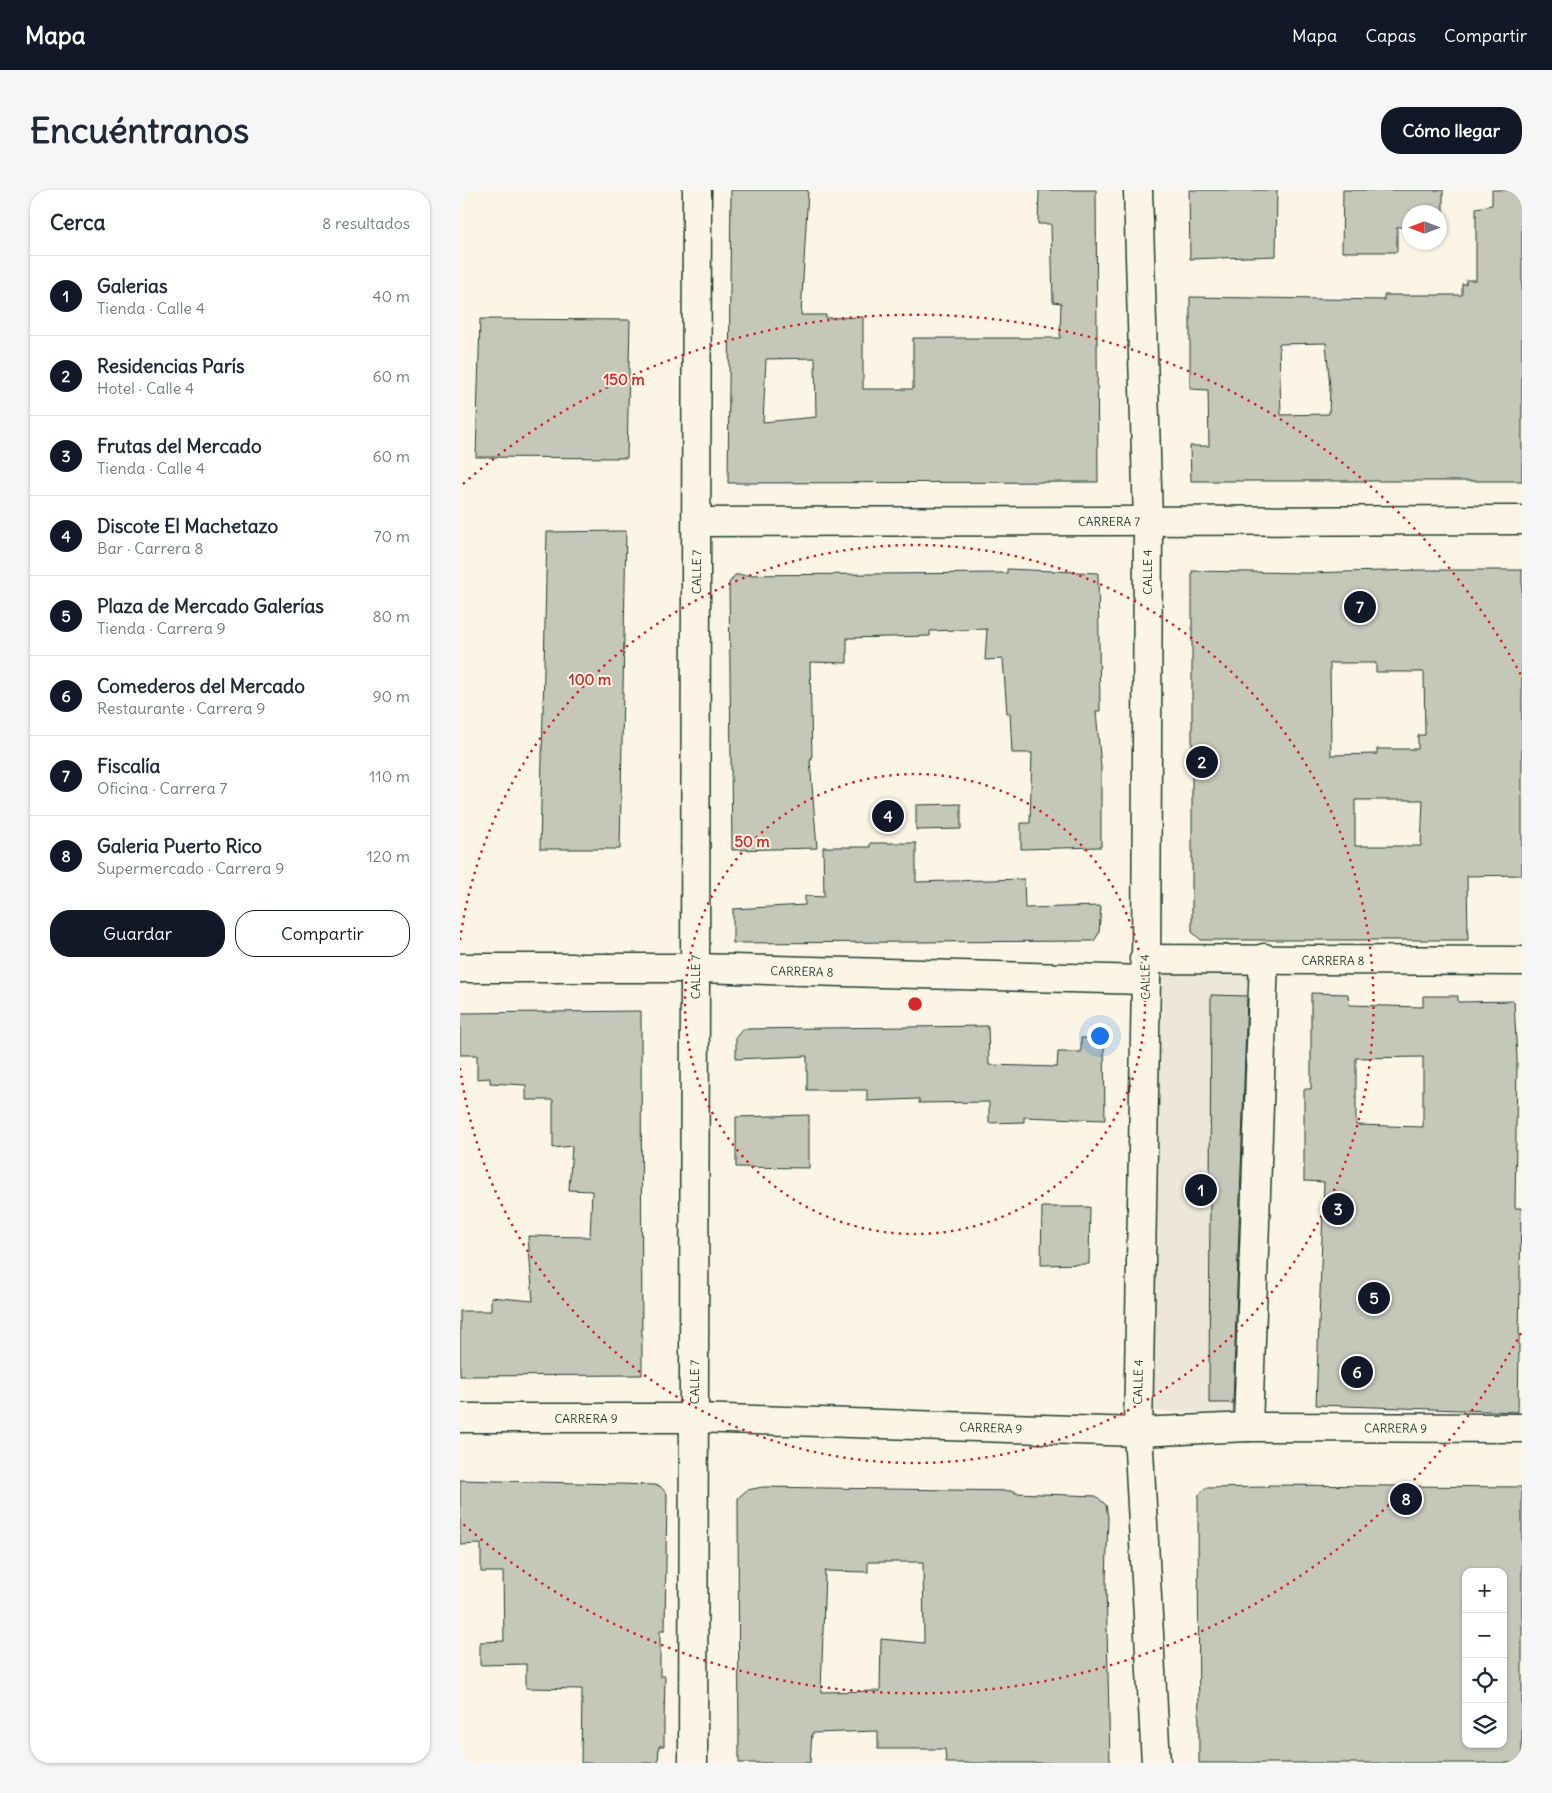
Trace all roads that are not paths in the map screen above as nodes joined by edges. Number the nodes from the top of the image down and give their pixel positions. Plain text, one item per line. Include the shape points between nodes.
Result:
1 (697, 190) edge
2 (1138, 190) edge
3 (1148, 520) junction
4 (1522, 520) edge
5 (697, 522) junction
6 (1264, 958) junction
7 (1522, 961) edge
8 (460, 968) edge
9 (695, 968) junction
10 (1145, 970) junction
11 (460, 1418) edge
12 (694, 1418) junction
13 (1248, 1427) junction
14 (1522, 1428) edge
15 (1138, 1432) junction
16 (692, 1763) edge
17 (1156, 1763) edge

1 - 5 street, CALLE 7
2 - 3 street, CALLE 4
3 - 4 street, CARRERA 7
3 - 5 street, CARRERA 7
3 - 10 street, CALLE 4
5 - 9 street, CALLE 7
6 - 7 street, CARRERA 8
6 - 10 street, CARRERA 8
6 - 13 street
8 - 9 street, CARRERA 8
9 - 10 street, CARRERA 8
9 - 12 street, CALLE 7
10 - 15 street, CALLE 4
11 - 12 street, CARRERA 9
12 - 15 street, CARRERA 9
12 - 16 street, CALLE 7
13 - 14 street, CARRERA 9
13 - 15 street, CARRERA 9
15 - 17 street, CALLE 4

